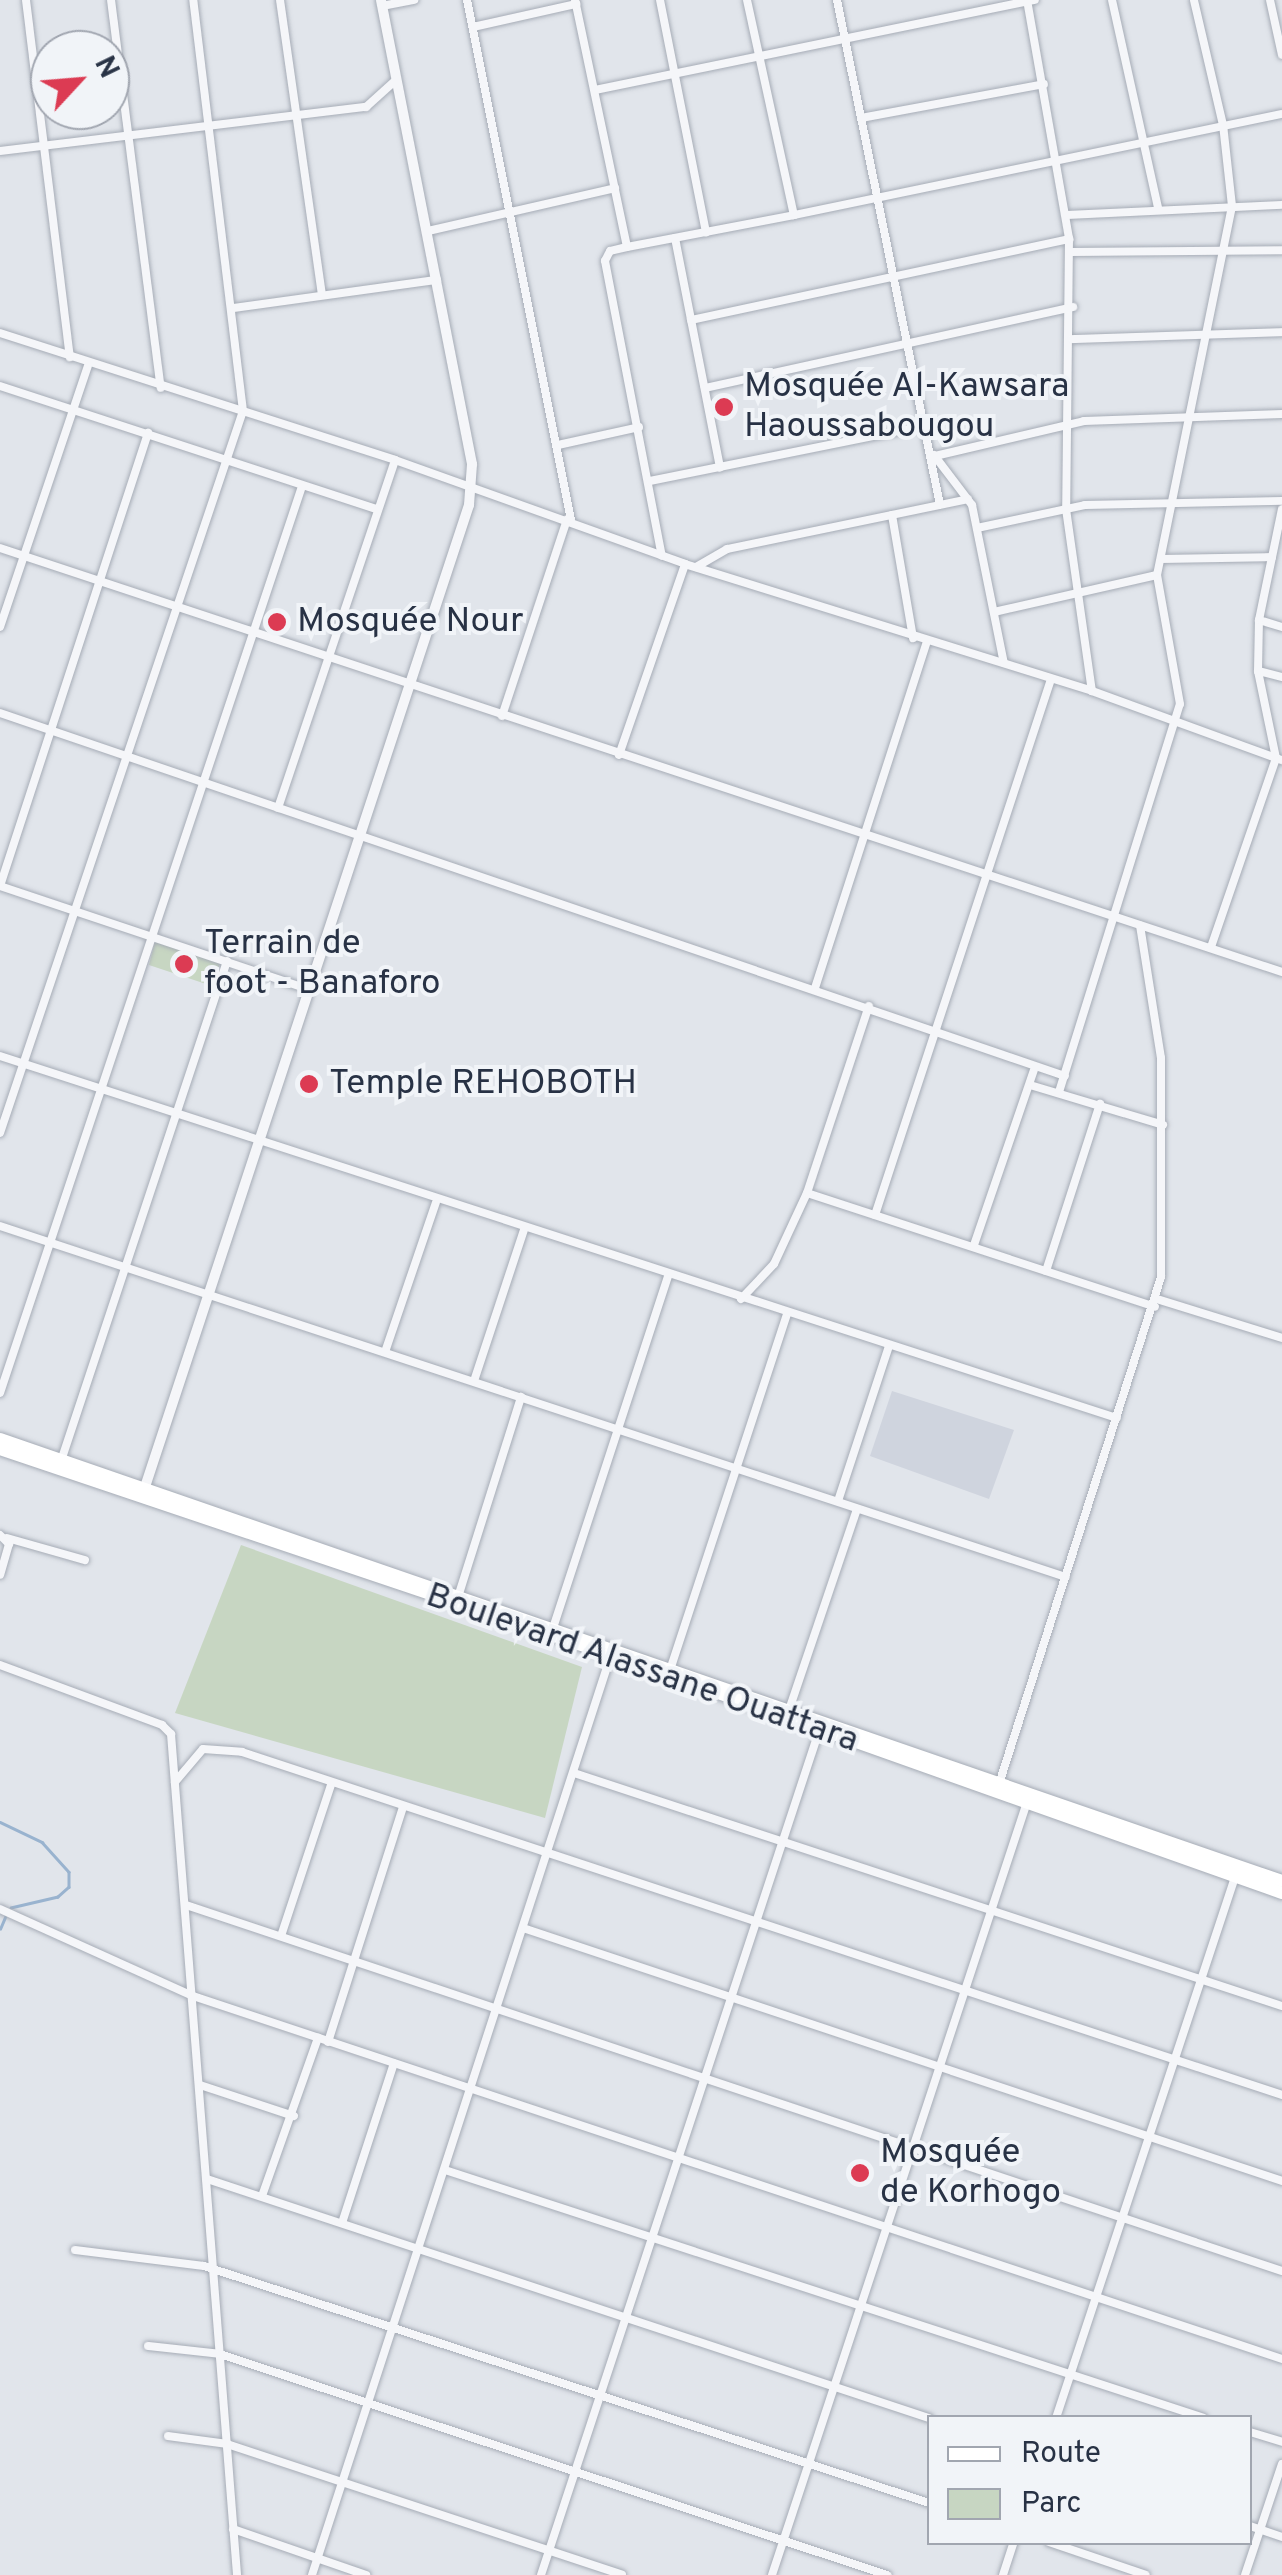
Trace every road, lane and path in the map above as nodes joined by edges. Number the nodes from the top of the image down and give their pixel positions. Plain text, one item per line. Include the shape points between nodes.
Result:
1 (26, 0) edge
2 (111, 0) edge
3 (193, 0) edge
4 (280, 0) edge
5 (414, 0) edge
6 (467, 0) edge
7 (660, 0) edge
8 (748, 0) edge
9 (836, 0) edge
10 (1112, 0) edge
11 (1194, 0) edge
12 (1270, 0) edge
13 (1030, 1) edge
14 (576, 2) edge
15 (382, 3) edge
16 (473, 27) junction
17 (1280, 32) edge
18 (845, 41) junction
19 (1282, 55) edge
20 (759, 58) junction
21 (675, 74) junction
22 (397, 79) junction
23 (1044, 84) junction
24 (595, 90) junction
25 (1282, 114) edge
26 (296, 116) junction
27 (861, 118) junction
28 (1223, 125) junction
29 (210, 126) junction
30 (129, 136) junction
31 (1145, 140) junction
32 (45, 146) junction
33 (0, 152) edge
34 (1058, 160) junction
35 (615, 188) junction
36 (878, 199) junction
37 (1282, 205) edge
38 (1232, 206) junction
39 (1158, 208) junction
40 (510, 210) junction
41 (794, 215) junction
42 (1067, 215) junction
43 (428, 231) junction
44 (706, 232) junction
45 (675, 238) junction
46 (1069, 239) junction
47 (626, 247) junction
48 (1226, 249) junction
49 (1282, 250) edge
50 (1070, 252) junction
51 (894, 278) junction
52 (437, 280) junction
53 (322, 294) junction
54 (1073, 307) junction
55 (234, 308) junction
56 (691, 320) junction
57 (1282, 332) edge
58 (0, 333) edge
59 (1209, 333) junction
60 (1072, 338) junction
61 (908, 344) junction
62 (70, 357) junction
63 (88, 365) junction
64 (0, 386) edge
65 (161, 388) junction
66 (704, 388) junction
67 (73, 409) junction
68 (243, 411) junction
69 (1282, 414) edge
70 (1190, 418) junction
71 (1067, 424) junction
72 (924, 426) junction
73 (639, 427) junction
74 (148, 433) junction
75 (558, 445) junction
76 (932, 452) junction
77 (228, 457) junction
78 (395, 460) junction
79 (720, 468) junction
80 (650, 481) junction
81 (302, 486) junction
82 (472, 487) junction
83 (968, 499) junction
84 (1174, 502) junction
85 (940, 505) junction
86 (1282, 505) edge
87 (378, 509) junction
88 (1066, 509) junction
89 (892, 515) junction
90 (569, 519) junction
91 (977, 528) junction
92 (0, 548) edge
93 (23, 556) junction
94 (662, 556) junction
95 (1272, 557) junction
96 (1162, 559) junction
97 (685, 564) junction
98 (696, 568) junction
99 (1157, 575) junction
100 (98, 581) junction
101 (1080, 591) junction
102 (176, 604) junction
103 (994, 612) junction
104 (1258, 620) junction
105 (0, 627) edge
106 (1282, 627) edge
107 (252, 630) junction
108 (914, 638) junction
109 (927, 642) junction
110 (326, 655) junction
111 (1004, 662) junction
112 (1258, 670) junction
113 (1282, 678) edge
114 (409, 680) junction
115 (1050, 680) junction
116 (1092, 690) junction
117 (0, 713) edge
118 (502, 716) junction
119 (1176, 723) junction
120 (53, 727) junction
121 (126, 753) junction
122 (620, 755) junction
123 (1279, 759) edge
124 (201, 784) junction
125 (278, 808) junction
126 (356, 835) junction
127 (864, 836) junction
128 (988, 876) junction
129 (0, 886) edge
130 (75, 909) junction
131 (1118, 918) junction
132 (1140, 926) junction
133 (150, 933) junction
134 (1211, 948) junction
135 (227, 961) junction
136 (1282, 972) edge
137 (305, 988) junction
138 (815, 988) junction
139 (869, 1006) junction
140 (934, 1035) junction
141 (0, 1056) edge
142 (24, 1064) junction
143 (1034, 1070) junction
144 (1064, 1076) junction
145 (1030, 1085) junction
146 (99, 1090) junction
147 (1059, 1092) junction
148 (1100, 1104) junction
149 (176, 1115) junction
150 (1163, 1125) junction
151 (0, 1133) edge
152 (256, 1141) junction
153 (807, 1193) junction
154 (436, 1202) junction
155 (876, 1215) junction
156 (0, 1226) edge
157 (524, 1230) junction
158 (50, 1242) junction
159 (974, 1245) junction
160 (126, 1266) junction
161 (1046, 1272) junction
162 (668, 1276) junction
163 (206, 1293) junction
164 (741, 1299) junction
165 (1156, 1302) junction
166 (787, 1314) junction
167 (1282, 1338) edge
168 (889, 1346) junction
169 (385, 1352) junction
170 (474, 1381) junction
171 (0, 1392) edge
172 (521, 1396) junction
173 (1117, 1418) junction
174 (616, 1428) junction
175 (0, 1439) edge
176 (0, 1449) edge
177 (61, 1463) junction
178 (735, 1467) junction
179 (144, 1491) junction
180 (838, 1502) junction
181 (857, 1509) junction
182 (3, 1537) edge
183 (85, 1560) dead end
184 (0, 1574) edge
185 (1066, 1577) junction
186 (458, 1598) junction
187 (554, 1625) junction
188 (613, 1650) junction
189 (0, 1664) edge
190 (671, 1667) junction
191 (753, 1701) junction
192 (790, 1707) junction
193 (821, 1724) junction
194 (574, 1773) junction
195 (175, 1782) junction
196 (332, 1782) junction
197 (997, 1787) junction
198 (1028, 1799) junction
199 (403, 1806) junction
200 (784, 1842) junction
201 (548, 1854) junction
202 (1237, 1871) junction
203 (1282, 1881) edge
204 (1282, 1893) edge
205 (186, 1906) junction
206 (1, 1909) edge
207 (992, 1910) junction
208 (760, 1921) junction
209 (524, 1928) junction
210 (281, 1936) junction
211 (355, 1960) junction
212 (1200, 1980) junction
213 (967, 1988) junction
214 (193, 1996) junction
215 (732, 2000) junction
216 (1282, 2006) edge
217 (498, 2008) junction
218 (323, 2040) junction
219 (1176, 2059) junction
220 (394, 2063) junction
221 (940, 2067) junction
222 (705, 2078) junction
223 (200, 2085) junction
224 (472, 2089) junction
225 (1282, 2095) edge
226 (294, 2116) junction
227 (1149, 2135) junction
228 (914, 2145) junction
229 (678, 2157) junction
230 (445, 2170) junction
231 (208, 2180) junction
232 (1282, 2181) edge
233 (262, 2196) junction
234 (1123, 2215) junction
235 (342, 2223) junction
236 (888, 2226) junction
237 (654, 2238) junction
238 (418, 2249) junction
239 (75, 2250) dead end
240 (215, 2270) junction
241 (1282, 2270) edge
242 (1097, 2296) junction
243 (861, 2306) junction
244 (627, 2317) junction
245 (393, 2328) junction
246 (148, 2346) dead end
247 (220, 2354) junction
248 (1282, 2359) edge
249 (1070, 2376) junction
250 (835, 2386) junction
251 (601, 2396) junction
252 (366, 2406) junction
253 (1057, 2415) edge
254 (1194, 2415) edge
255 (927, 2417) edge
256 (1252, 2433) edge
257 (168, 2436) dead end
258 (1282, 2442) edge
259 (227, 2444) junction
260 (809, 2464) junction
261 (1282, 2464) edge
262 (576, 2474) junction
263 (342, 2482) junction
264 (927, 2502) edge
265 (1252, 2527) edge
266 (234, 2529) junction
267 (1260, 2530) junction
268 (1282, 2537) edge
269 (784, 2540) junction
270 (1013, 2545) edge
271 (1057, 2545) edge
272 (550, 2552) junction
273 (318, 2559) junction
274 (237, 2575) edge
275 (312, 2575) edge
276 (366, 2575) edge
277 (541, 2575) edge
278 (622, 2575) edge
279 (772, 2575) edge
280 (887, 2575) edge
281 (1003, 2575) edge
282 (1146, 2575) edge
283 (1245, 2575) edge

1 - 32 street
2 - 30 street
3 - 29 street
4 - 26 street
5 - 15 street
6 - 16 street
7 - 21 street
8 - 20 street
9 - 18 street
10 - 31 street
11 - 28 street
12 - 17 street
13 - 18 street
13 - 23 street
14 - 16 street
14 - 24 street
15 - 22 street
16 - 40 street
17 - 19 street
18 - 20 street
18 - 27 street
20 - 21 street
20 - 41 street
21 - 24 street
21 - 44 street
22 - 26 street via 377,103
22 - 43 street
23 - 27 street
23 - 34 street
24 - 35 street
25 - 28 street
26 - 29 street
26 - 53 street
27 - 36 street
28 - 31 street
28 - 38 street
29 - 30 street
29 - 55 street
30 - 32 street
30 - 65 street
31 - 34 street
31 - 39 street
32 - 33 street
32 - 62 street
34 - 36 street
34 - 42 street
35 - 40 street
35 - 47 street
36 - 41 street
36 - 51 street
37 - 38 street
38 - 39 street
38 - 48 street
39 - 42 street
40 - 43 street
40 - 75 street
41 - 44 street
42 - 46 street
43 - 52 street
44 - 45 street
45 - 47 street
45 - 56 street
46 - 50 street
46 - 51 street
47 - 73 street via 610,251 605,261
48 - 49 street
48 - 50 street
48 - 59 street
50 - 54 street
51 - 56 street
51 - 61 street
52 - 53 street
52 - 82 street
53 - 55 street
54 - 60 street
54 - 61 street
55 - 68 street
56 - 66 street
57 - 59 street
58 - 62 street
59 - 60 street
59 - 70 street
60 - 71 street
61 - 66 street
61 - 72 street
62 - 63 street
63 - 65 street
63 - 67 street
64 - 67 street
65 - 68 street
66 - 79 street
67 - 74 street
67 - 93 street
68 - 77 street
68 - 78 street
69 - 70 street
70 - 71 street
70 - 84 street
71 - 76 street
71 - 88 street
72 - 76 street
72 - 79 street
73 - 75 street
73 - 80 street
74 - 77 street
74 - 100 street
75 - 90 street
76 - 83 street
76 - 85 street
77 - 81 street
77 - 102 street
78 - 82 street
78 - 87 street
79 - 80 street
80 - 94 street
81 - 87 street
81 - 107 street
82 - 90 street
82 - 114 street
83 - 85 street
83 - 91 street
84 - 86 street
84 - 88 street
84 - 96 street
85 - 89 street
86 - 95 street
87 - 110 street
88 - 91 street
88 - 101 street
89 - 98 street via 726,550
89 - 108 street
90 - 94 street
90 - 118 street
91 - 103 street
92 - 93 street
93 - 100 street
93 - 105 street
94 - 97 street
95 - 96 street
95 - 104 street
96 - 99 street
97 - 98 street
97 - 122 street
98 - 108 street
99 - 101 street
99 - 119 street via 1180,700
100 - 102 street
100 - 120 street
101 - 103 street
101 - 116 street
102 - 107 street
102 - 121 street
103 - 111 street
104 - 106 street
104 - 112 street
107 - 110 street
107 - 124 street
108 - 109 street
109 - 111 street
109 - 127 street
110 - 114 street
110 - 125 street
111 - 115 street
112 - 113 street
112 - 123 street
114 - 118 street
114 - 126 street
115 - 116 street
115 - 128 street
116 - 119 street
117 - 120 street
118 - 122 street
119 - 123 street
119 - 131 street
120 - 121 street
120 - 129 street
121 - 124 street
121 - 130 street
122 - 127 street
123 - 134 street
124 - 125 street
124 - 133 street
125 - 126 street
126 - 137 street
126 - 138 street
127 - 128 street
127 - 138 street
128 - 131 street
128 - 140 street
129 - 130 street
130 - 133 street
130 - 142 street
131 - 132 street
131 - 144 street
132 - 134 street
132 - 150 street via 1161,1058
133 - 135 street
133 - 146 street
134 - 136 street
135 - 137 street
135 - 149 street
137 - 152 street
138 - 139 street
139 - 140 street
139 - 153 street
140 - 143 street
140 - 155 street
141 - 142 street
142 - 146 street
142 - 151 street
143 - 144 street
143 - 145 street
144 - 147 street
145 - 147 street
145 - 159 street
146 - 149 street
146 - 158 street
147 - 148 street
148 - 150 street
148 - 161 street
149 - 152 street
149 - 160 street
150 - 165 street via 1164,1253
152 - 154 street
152 - 163 street
153 - 155 street
153 - 164 street via 774,1264
154 - 157 street
154 - 169 street
155 - 159 street
156 - 158 street
157 - 162 street
157 - 170 street
158 - 160 street
158 - 171 street
159 - 161 street
160 - 163 street
160 - 177 street
161 - 165 street
162 - 164 street
162 - 174 street
163 - 169 street
163 - 179 street
164 - 166 street
165 - 167 street
165 - 173 street
166 - 168 street
166 - 178 street
168 - 173 street
168 - 180 street
169 - 170 street
170 - 172 street
172 - 174 street
172 - 186 street
173 - 185 street
174 - 178 street
174 - 187 street
175 - 177 main road, Boulevard Alassane Ouattara
176 - 177 main road, Boulevard Alassane Ouattara
177 - 179 main road, Boulevard Alassane Ouattara
178 - 180 street
178 - 190 street
179 - 186 main road, Boulevard Alassane Ouattara
180 - 181 street
181 - 185 street
181 - 192 street
182 - 183 street
182 - 184 street
185 - 197 street
186 - 187 main road, Boulevard Alassane Ouattara
186 - 188 main road, Boulevard Alassane Ouattara
187 - 188 main road, Boulevard Alassane Ouattara
188 - 190 main road, Boulevard Alassane Ouattara
188 - 191 main road, Boulevard Alassane Ouattara
188 - 194 street
189 - 195 street via 169,1729
190 - 191 main road, Boulevard Alassane Ouattara
191 - 192 main road, Boulevard Alassane Ouattara
191 - 193 main road, Boulevard Alassane Ouattara
192 - 193 main road, Boulevard Alassane Ouattara
193 - 197 main road, Boulevard Alassane Ouattara
193 - 200 street
194 - 200 street
194 - 201 street
195 - 196 street via 190,1757 215,1748
195 - 205 street
196 - 199 street
196 - 210 street
197 - 198 main road, Boulevard Alassane Ouattara
198 - 202 main road, Boulevard Alassane Ouattara
198 - 207 street
199 - 201 street
199 - 211 street
200 - 207 street
200 - 208 street
201 - 208 street
201 - 209 street
202 - 203 main road, Boulevard Alassane Ouattara
202 - 204 main road, Boulevard Alassane Ouattara
202 - 212 street
205 - 210 street
205 - 214 street
206 - 214 street
207 - 212 street
207 - 213 street
208 - 213 street
208 - 215 street
209 - 215 street
209 - 217 street
210 - 211 street
211 - 217 street
211 - 218 street
212 - 216 street
212 - 219 street
213 - 219 street
213 - 221 street
214 - 218 street
214 - 223 street
215 - 221 street
215 - 222 street
217 - 222 street
217 - 224 street
218 - 220 street
218 - 226 street
219 - 225 street
219 - 227 street
220 - 224 street
220 - 235 street
221 - 227 street
221 - 228 street
222 - 228 street
222 - 229 street
223 - 226 street
223 - 231 street
224 - 229 street
224 - 230 street
226 - 233 street
227 - 232 street
227 - 234 street
228 - 234 street
228 - 236 street
229 - 236 street
229 - 237 street
230 - 237 street
230 - 238 street
231 - 233 street
231 - 240 street
233 - 235 street
234 - 241 street
234 - 242 street
235 - 238 street
236 - 242 street
236 - 243 street
237 - 243 street
237 - 244 street
238 - 244 street
238 - 245 street
239 - 240 street via 168,2257
240 - 245 street
240 - 247 street
242 - 248 street
242 - 249 street
243 - 249 street
243 - 250 street
244 - 250 street
244 - 251 street
245 - 251 street
245 - 252 street
246 - 247 street
247 - 252 street
247 - 259 street
249 - 253 street
249 - 254 street
250 - 255 street
250 - 260 street
251 - 260 street
251 - 262 street
252 - 262 street
252 - 263 street
256 - 258 street
257 - 259 street
259 - 263 street
259 - 266 street
260 - 264 street
260 - 269 street
261 - 267 street
262 - 269 street
262 - 272 street
263 - 272 street
263 - 273 street
265 - 267 street
266 - 273 street
266 - 274 street
267 - 268 street
267 - 283 street
269 - 279 street
269 - 280 street
270 - 281 street
271 - 282 street
272 - 277 street
272 - 278 street
273 - 275 street
273 - 276 street

